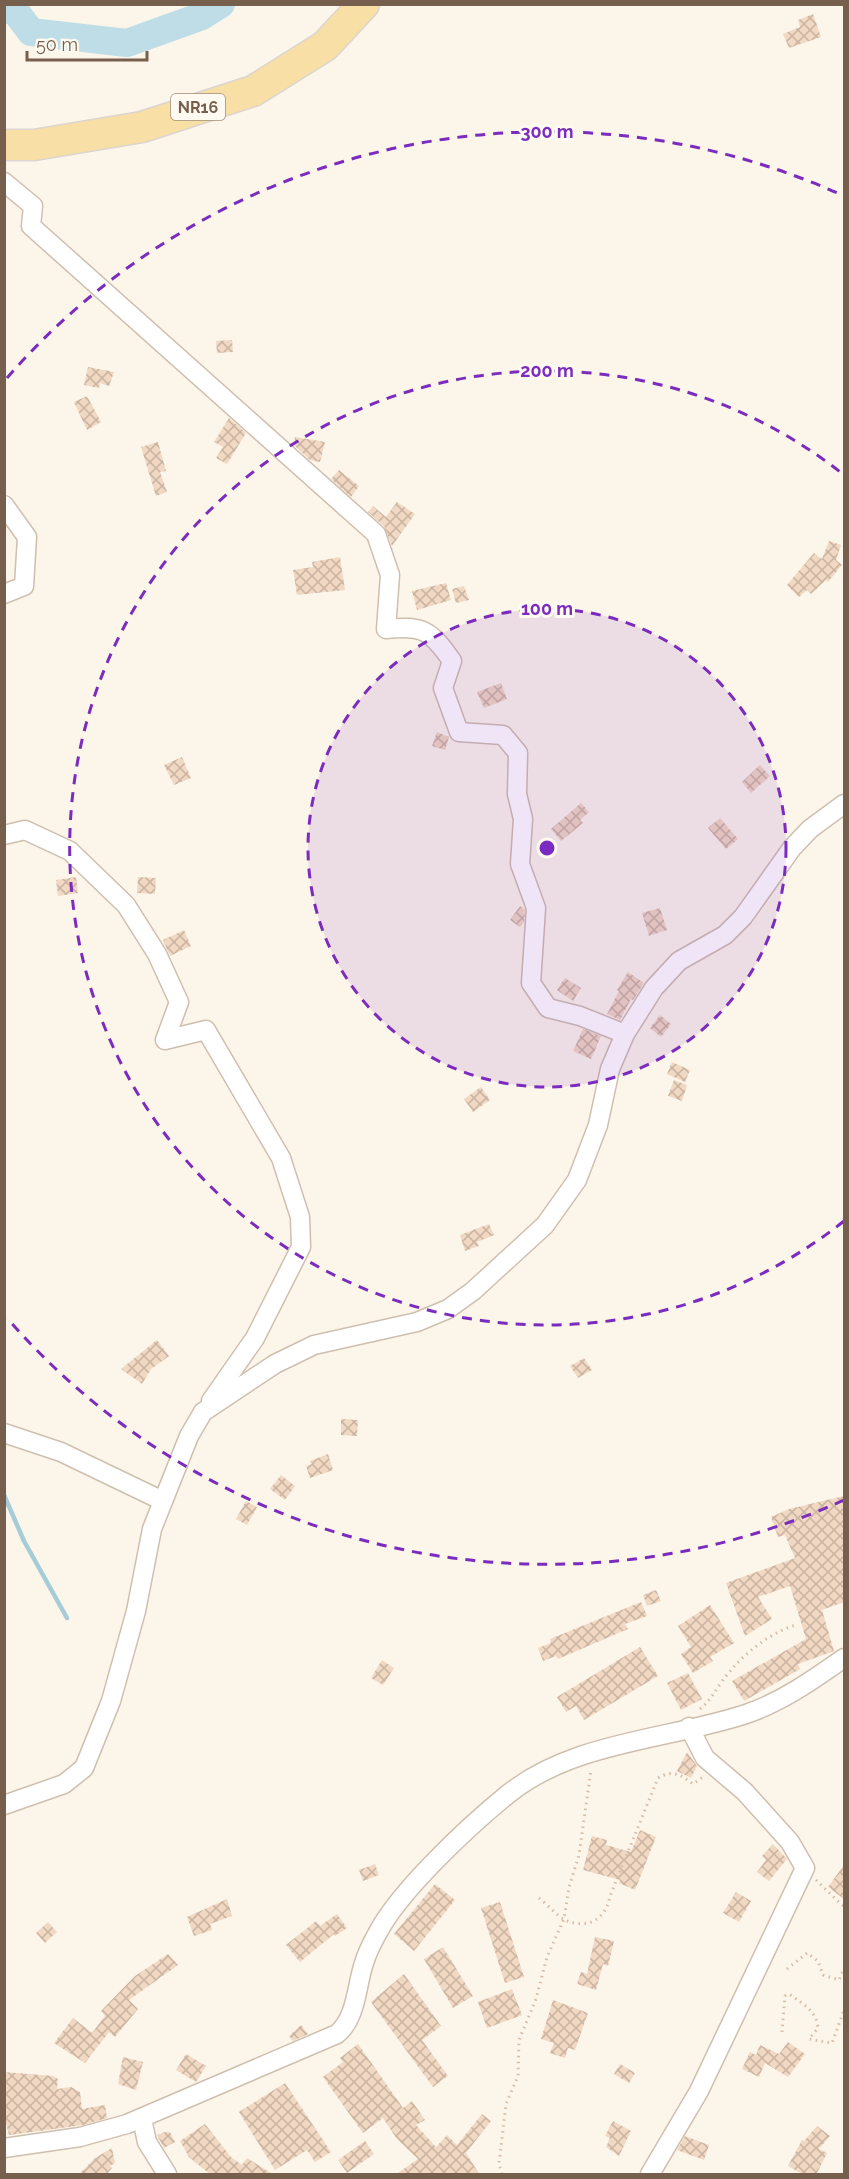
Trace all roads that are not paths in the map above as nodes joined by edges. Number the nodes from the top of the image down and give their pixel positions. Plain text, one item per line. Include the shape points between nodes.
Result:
1 (364, 4) edge
2 (4, 144) edge
3 (4, 182) edge
4 (4, 505) edge
5 (4, 594) edge
6 (844, 804) edge
7 (4, 835) edge
8 (625, 1034) junction
9 (203, 1412) junction
10 (4, 1432) edge
11 (163, 1501) junction
12 (844, 1658) edge
13 (690, 1727) junction
14 (4, 1805) edge
15 (142, 2119) junction
16 (4, 2148) edge
17 (167, 2175) edge
18 (650, 2175) edge

1 - 2 main road, NR16 via 325,46 253,91 142,127 34,145
3 - 8 street via 33,206 31,226 376,534 390,575 386,629 411,626 434,635 452,662 443,688 459,732 503,735 518,753 517,794 523,819 520,864 536,908 531,983 548,1008
4 - 5 street via 27,537 24,586
6 - 8 street via 792,848 743,917 724,935 679,961 654,988
7 - 9 street via 25,830 70,851 126,905 157,954 179,1002 165,1040 206,1030 281,1158 300,1217 301,1247 255,1338
8 - 9 street via 610,1069 598,1125 578,1180 545,1225 474,1291 448,1309 417,1322 314,1345 275,1364
9 - 11 street
10 - 11 street via 61,1452
11 - 14 street via 111,1701 84,1768 64,1784
12 - 13 street via 766,1707
13 - 15 street via 550,1768 507,1794 425,1873 391,1912 364,1964 349,2021 337,2034
13 - 18 street via 705,1758 746,1792 790,1842 805,1868 699,2091
15 - 16 street via 80,2137
15 - 17 street via 147,2142

